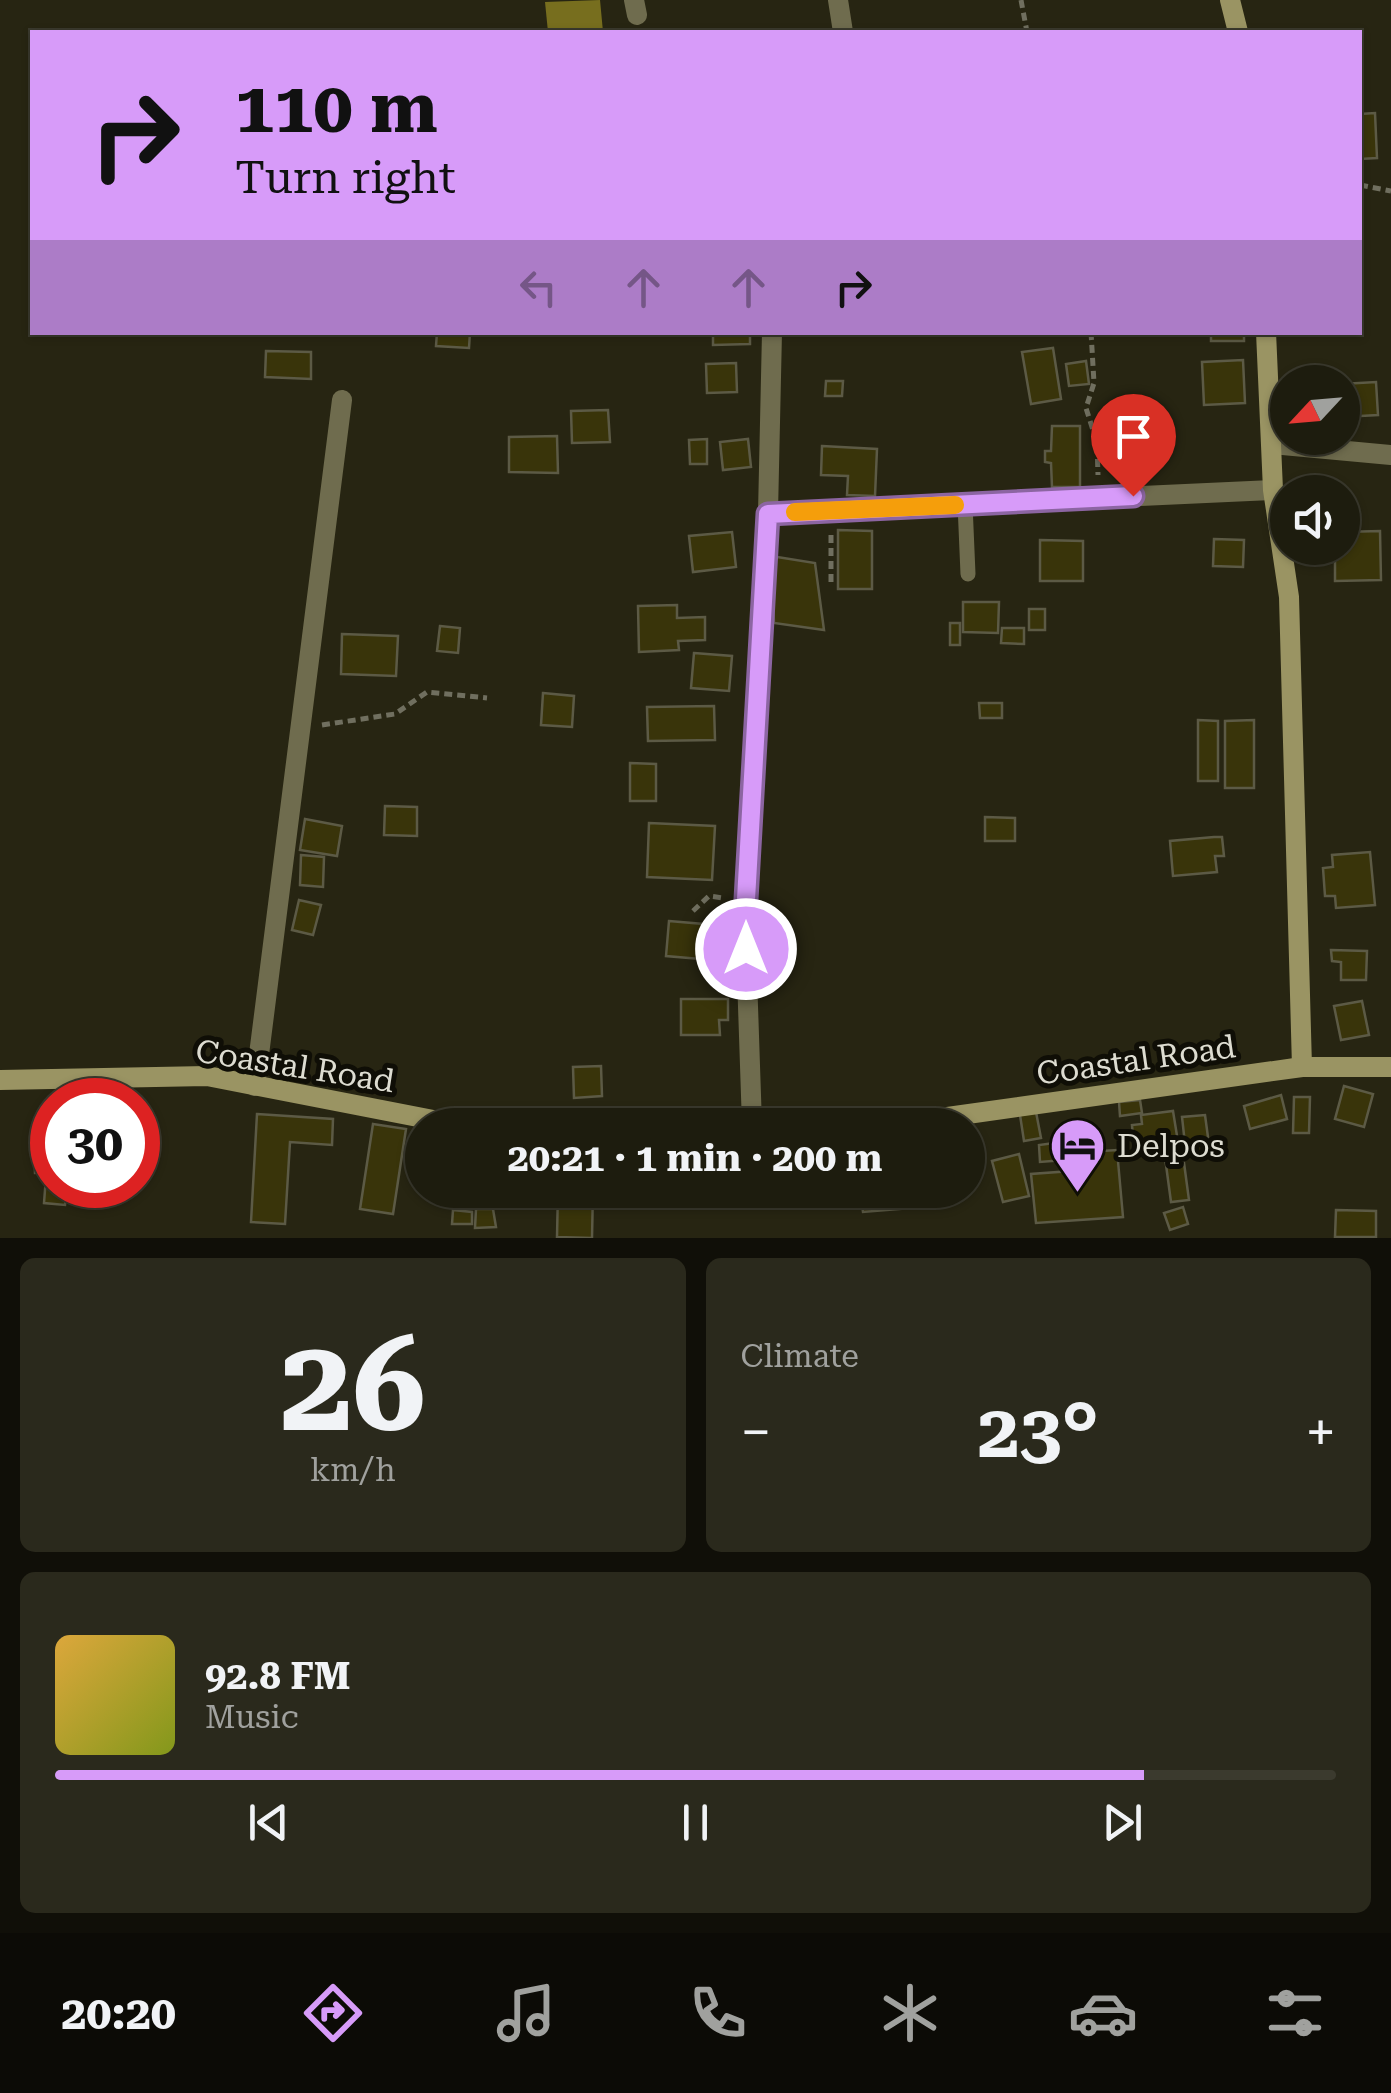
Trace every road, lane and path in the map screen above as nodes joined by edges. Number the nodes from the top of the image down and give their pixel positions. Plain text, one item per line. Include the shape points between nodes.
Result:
1 (838, 0) edge
2 (1021, 0) edge
3 (1230, 0) edge
4 (843, 30) edge
5 (1028, 30) edge
6 (1238, 30) edge
7 (1362, 184) edge
8 (1391, 191) edge
9 (772, 335) edge
10 (1091, 335) edge
11 (1266, 335) edge
12 (342, 400) dead end
13 (1270, 407) edge
14 (1360, 452) edge
15 (1391, 455) edge
16 (1270, 490) edge
17 (1098, 498) junction
18 (965, 504) junction
19 (832, 510) junction
20 (768, 514) junction
21 (1284, 565) edge
22 (968, 574) dead end
23 (830, 582) dead end
24 (487, 698) dead end
25 (299, 729) junction
26 (746, 900) junction
27 (693, 911) dead end
28 (1302, 1067) junction
29 (1391, 1067) edge
30 (0, 1080) edge
31 (255, 1086) junction
32 (752, 1108) edge
33 (985, 1112) edge
34 (405, 1115) edge

1 - 4 street
2 - 5 path
3 - 6 street
7 - 8 path
9 - 20 street
10 - 17 path via 1094,383 1086,408 1097,443
11 - 13 street
12 - 25 street
14 - 15 street
16 - 17 street
17 - 18 street
18 - 19 street
18 - 22 lane
19 - 20 street
19 - 23 path
20 - 26 street
21 - 28 street
24 - 25 path via 427,692 396,714
25 - 31 street
26 - 27 path via 708,896
26 - 32 street
28 - 29 street, Coastal Road
28 - 33 street, Coastal Road
30 - 31 street, Coastal Road via 207,1076
31 - 34 street, Coastal Road

